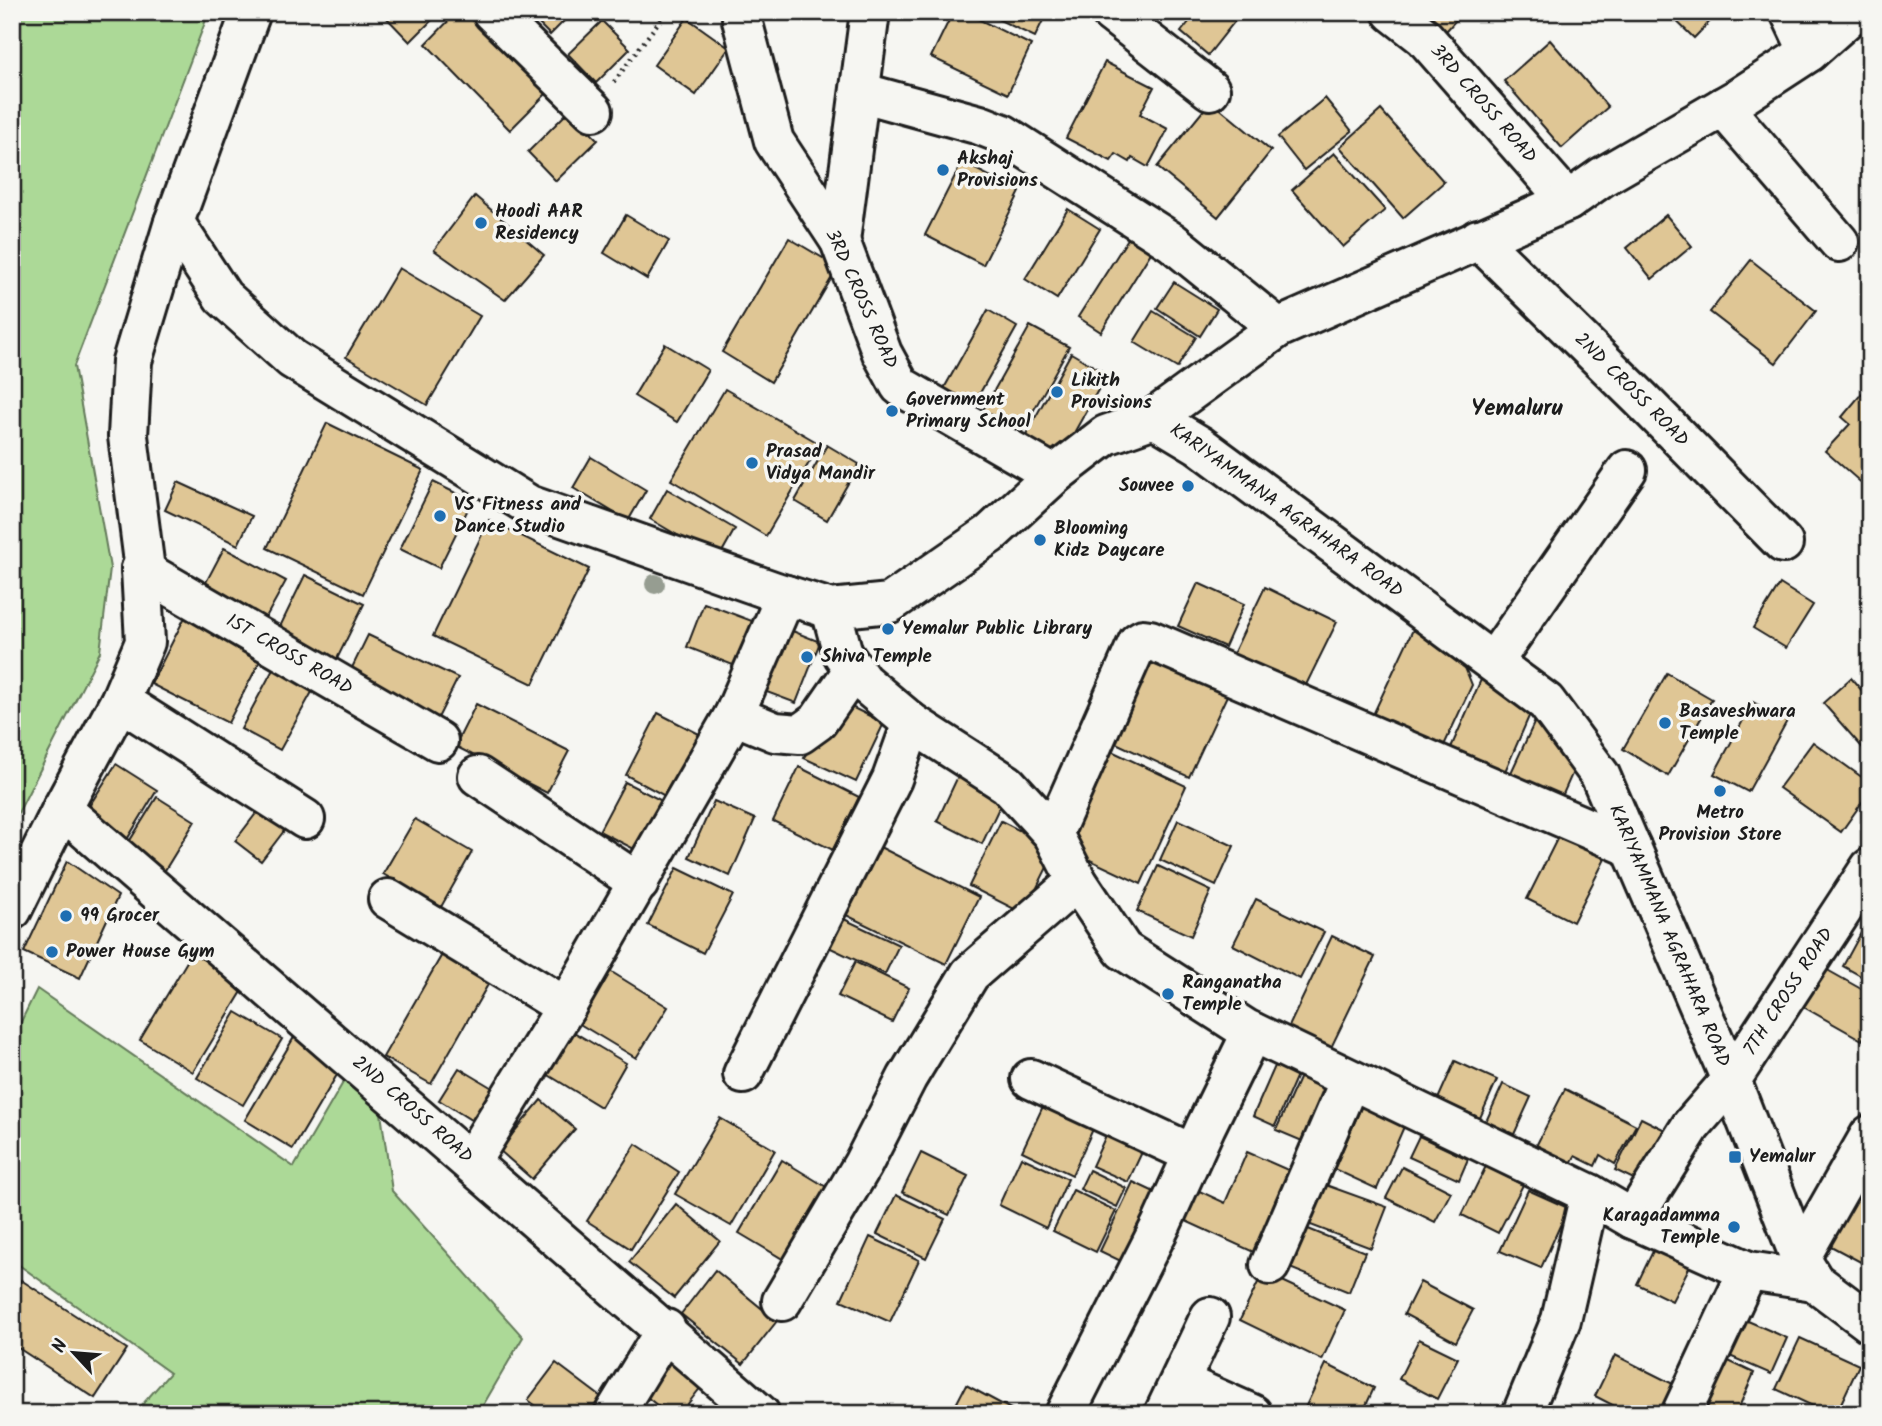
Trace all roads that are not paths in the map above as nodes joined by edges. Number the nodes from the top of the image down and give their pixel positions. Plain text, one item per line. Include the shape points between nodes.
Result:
1 (251, 12) edge
2 (492, 12) edge
3 (743, 12) edge
4 (870, 12) edge
5 (1110, 12) edge
6 (1392, 12) edge
7 (1790, 12) edge
8 (1854, 12) edge
9 (1809, 52) junction
10 (1210, 90) dead end
11 (860, 92) junction
12 (1723, 107) junction
13 (593, 111) road end
14 (1568, 201) junction
15 (174, 222) junction
16 (1478, 239) junction
17 (840, 241) junction
18 (1839, 242) dead end
19 (1278, 328) junction
20 (1154, 418) junction
21 (1627, 470) dead end
22 (1054, 475) junction
23 (1783, 543) dead end
24 (141, 569) junction
25 (786, 595) junction
26 (831, 609) junction
27 (1494, 662) junction
28 (853, 669) junction
29 (120, 701) junction
30 (734, 715) junction
31 (912, 723) junction
32 (438, 741) dead end
33 (478, 776) dead end
34 (62, 809) junction
35 (304, 819) dead end
36 (1053, 834) junction
37 (1631, 846) junction
38 (1870, 868) edge
39 (1077, 881) junction
40 (639, 883) junction
41 (388, 899) dead end
42 (12, 910) edge
43 (566, 1007) junction
44 (1252, 1032) junction
45 (743, 1073) dead end
46 (1031, 1079) dead end
47 (1350, 1080) junction
48 (1731, 1080) junction
49 (1870, 1135) edge
50 (1193, 1154) junction
51 (471, 1161) junction
52 (1590, 1194) junction
53 (1633, 1219) junction
54 (1270, 1265) dead end
55 (1807, 1269) junction
56 (1748, 1270) junction
57 (782, 1301) dead end
58 (1210, 1317) dead end
59 (1870, 1323) edge
60 (666, 1329) junction
61 (1172, 1398) edge
62 (614, 1414) edge
63 (760, 1414) edge
64 (1065, 1414) edge
65 (1252, 1414) edge
66 (1522, 1414) edge
67 (1681, 1414) edge

1 - 15 street
2 - 13 street
3 - 17 street, 3RD CROSS ROAD via 774,141
4 - 11 street
5 - 10 street
6 - 14 street, 3RD CROSS ROAD via 1424,37
7 - 9 street
8 - 9 street
9 - 12 street
11 - 17 street
11 - 19 street via 1003,134 1172,242
12 - 14 street
12 - 18 street
14 - 16 street
15 - 24 street via 132,361 128,436 145,570
15 - 25 street, KARIYAMMANA AGRAHARA ROAD via 223,297 292,359 517,498
16 - 19 street
16 - 23 street, 2ND CROSS ROAD
17 - 22 street, 3RD CROSS ROAD via 882,353 900,386
19 - 20 street
20 - 22 street, KARIYAMMANA AGRAHARA ROAD via 1106,435
20 - 27 street, KARIYAMMANA AGRAHARA ROAD via 1199,444
21 - 27 street
22 - 26 street, KARIYAMMANA AGRAHARA ROAD via 990,534 890,603
24 - 29 street via 145,642
24 - 32 street, 1ST CROSS ROAD
25 - 26 street, KARIYAMMANA AGRAHARA ROAD
25 - 30 street
26 - 28 street via 843,654
27 - 37 street, KARIYAMMANA AGRAHARA ROAD via 1546,702 1600,775
28 - 30 street via 818,721 800,734 775,732
28 - 31 street
29 - 34 street
29 - 35 street
30 - 40 street
31 - 36 street via 1007,784
31 - 45 street via 892,779
33 - 40 street
34 - 42 street
34 - 51 street, 2ND CROSS ROAD
36 - 37 street via 1143,639
36 - 39 street
37 - 48 street, KARIYAMMANA AGRAHARA ROAD
38 - 48 street, 7TH CROSS ROAD
39 - 44 street via 1123,950
39 - 57 street via 970,974
40 - 43 street
41 - 43 street
43 - 51 street
44 - 47 street
44 - 50 street
46 - 50 street
47 - 52 street
47 - 54 street
48 - 53 street, 7TH CROSS ROAD via 1691,1126
48 - 55 street, KARIYAMMANA AGRAHARA ROAD
49 - 55 street
50 - 64 street
51 - 60 street, 2ND CROSS ROAD
52 - 53 street
52 - 66 street via 1561,1320
53 - 56 street
55 - 56 street
55 - 59 street
56 - 67 street
58 - 61 street
60 - 62 street
60 - 63 street, 2ND CROSS ROAD
61 - 65 street

